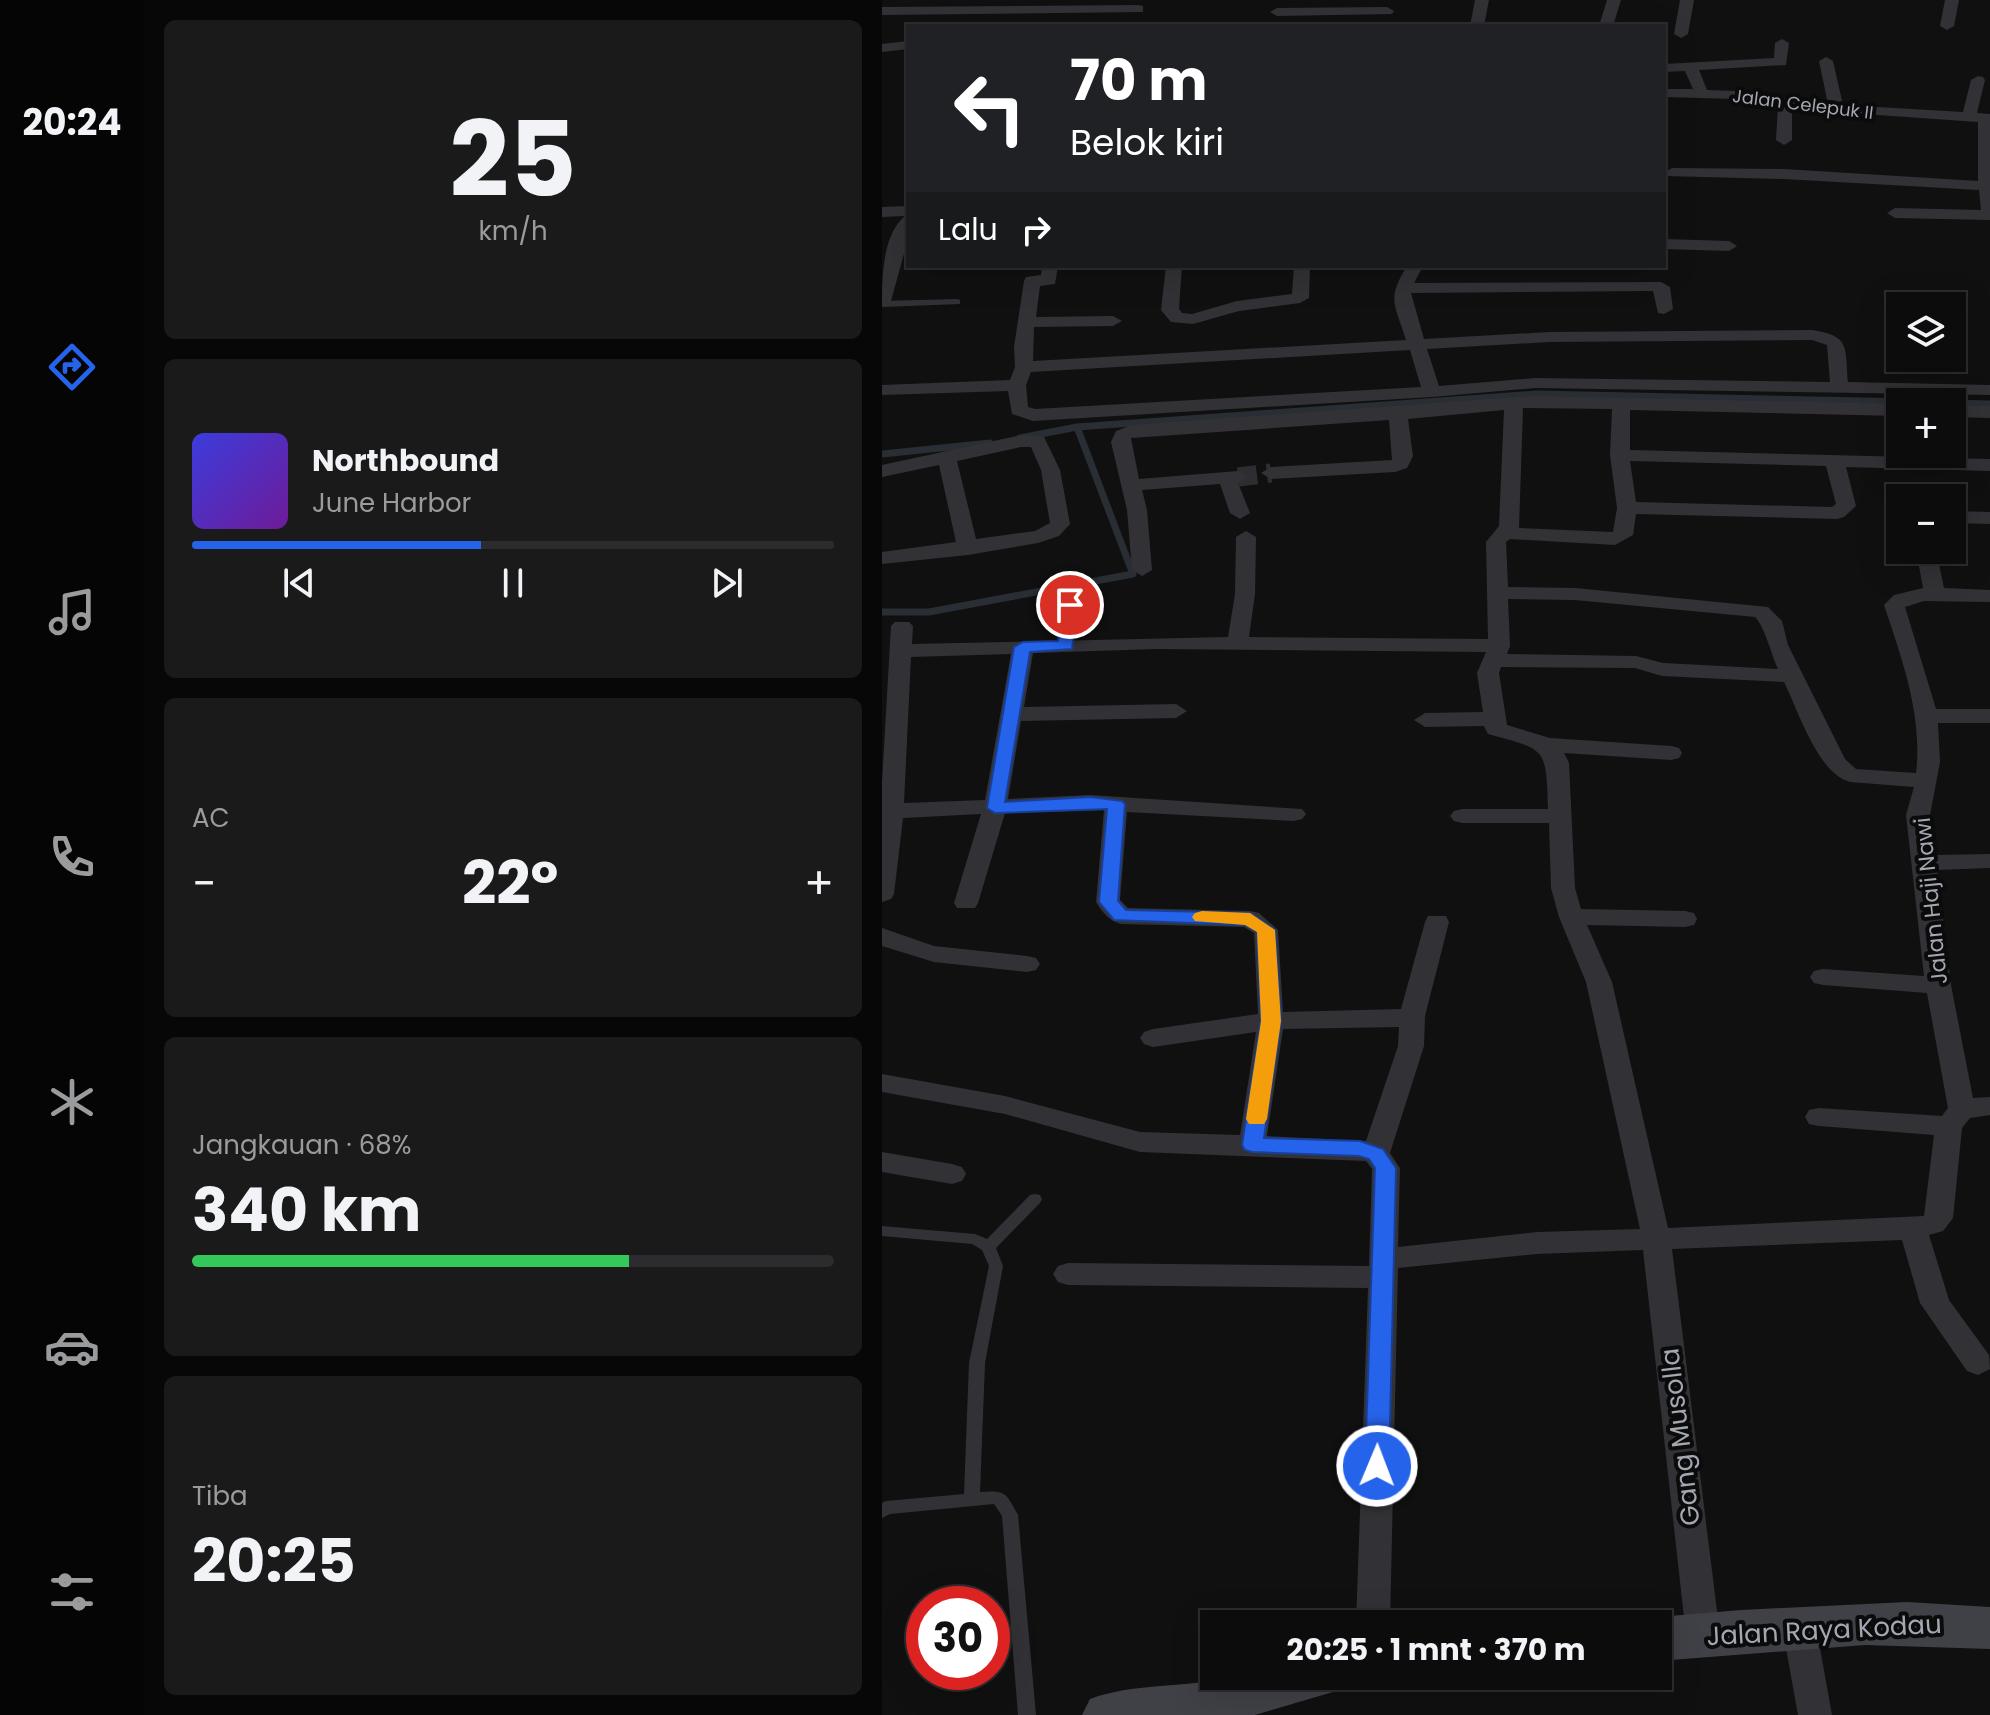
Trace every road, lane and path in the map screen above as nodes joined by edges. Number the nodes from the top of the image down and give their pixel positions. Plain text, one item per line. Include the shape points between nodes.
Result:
1 (1482, 0) edge
2 (1614, 0) edge
3 (1687, 0) edge
4 (1952, 0) edge
5 (1009, 6) edge
6 (1138, 9) dead end
7 (882, 11) edge
8 (1387, 12) edge
9 (1277, 13) edge
10 (997, 24) edge
11 (1477, 24) edge
12 (1607, 24) edge
13 (1947, 26) dead end
14 (1681, 34) dead end
15 (1782, 43) dead end
16 (906, 45) edge
17 (882, 48) edge
18 (1826, 61) dead end
19 (1689, 66) junction
20 (1666, 68) edge
21 (1978, 80) dead end
22 (1666, 93) edge
23 (1701, 94) junction
24 (1785, 105) junction
25 (1836, 109) junction
26 (1981, 118) edge
27 (1784, 140) dead end
28 (1672, 173) dead end
29 (1986, 186) junction
30 (906, 211) edge
31 (882, 212) edge
32 (1895, 213) dead end
33 (1990, 215) edge
34 (904, 238) edge
35 (1666, 244) edge
36 (1729, 246) dead end
37 (1050, 268) edge
38 (1174, 268) edge
39 (1302, 268) edge
40 (1414, 268) edge
41 (886, 279) edge
42 (1402, 288) junction
43 (957, 302) dead end
44 (882, 303) edge
45 (1664, 309) dead end
46 (1113, 321) dead end
47 (1027, 322) junction
48 (1419, 346) junction
49 (1021, 376) junction
50 (1839, 386) junction
51 (882, 390) edge
52 (1990, 390) edge
53 (1432, 392) junction
54 (1530, 395) junction
55 (1621, 403) junction
56 (1886, 410) edge
57 (1966, 411) edge
58 (1990, 412) edge
59 (1398, 414) junction
60 (1620, 455) junction
61 (947, 459) junction
62 (1835, 462) junction
63 (1990, 465) edge
64 (882, 471) edge
65 (1271, 473) tunnel mouth
66 (1132, 485) junction
67 (1627, 508) junction
68 (1240, 513) dead end
69 (1966, 517) edge
70 (1990, 518) edge
71 (1508, 533) junction
72 (1246, 537) dead end
73 (968, 549) junction
74 (882, 558) edge
75 (1929, 564) edge
76 (1142, 570) dead end
77 (1499, 593) junction
78 (1935, 594) junction
79 (1990, 596) edge
80 (1070, 605) dead end
81 (902, 626) dead end
82 (1238, 643) junction
83 (1066, 646) junction
84 (1023, 647) junction
85 (901, 651) junction
86 (1496, 653) junction
87 (1792, 676) junction
88 (1176, 711) dead end
89 (1013, 714) junction
90 (1925, 716) junction
91 (1990, 716) edge
92 (1493, 719) junction
93 (1425, 720) dead end
94 (1548, 745) junction
95 (1671, 753) dead end
96 (1927, 781) junction
97 (1116, 804) junction
98 (995, 808) junction
99 (892, 811) junction
100 (1294, 814) dead end
101 (1462, 816) dead end
102 (1559, 816) junction
103 (1990, 861) edge
104 (1924, 863) junction
105 (882, 894) edge
106 (966, 903) dead end
107 (1571, 917) junction
108 (1685, 919) dead end
109 (1437, 922) dead end
110 (882, 936) edge
111 (1027, 964) dead end
112 (1823, 977) dead end
113 (1938, 985) junction
114 (1412, 1016) junction
115 (1271, 1021) junction
116 (1153, 1038) dead end
117 (882, 1083) edge
118 (1967, 1113) edge
119 (1819, 1117) dead end
120 (1252, 1145) junction
121 (1376, 1154) junction
122 (882, 1162) edge
123 (952, 1174) dead end
124 (1035, 1199) dead end
125 (1913, 1229) junction
126 (882, 1231) edge
127 (1656, 1238) junction
128 (988, 1247) junction
129 (1383, 1268) junction
130 (1068, 1274) dead end
131 (1978, 1363) dead end
132 (972, 1497) junction
133 (883, 1509) edge
134 (1373, 1610) edge
135 (1799, 1626) junction
136 (1990, 1628) edge
137 (1681, 1637) edge
138 (1264, 1690) edge
139 (1027, 1715) edge
140 (1108, 1715) edge
141 (1815, 1715) edge

1 - 11 street
2 - 12 street
3 - 14 street
4 - 13 street
5 - 6 street
5 - 7 street
5 - 10 street
8 - 9 street
15 - 19 street via 1781,62
16 - 17 street
18 - 25 street
19 - 20 street
19 - 23 street
21 - 26 street
22 - 23 street, Jalan Celepuk II
23 - 24 street, Jalan Celepuk II via 1752,96
24 - 25 street, Jalan Celepuk II
24 - 27 street
25 - 26 street, Jalan Celepuk II
26 - 29 street
28 - 29 street
29 - 33 street
30 - 31 street
32 - 33 street
34 - 41 street
35 - 36 street
37 - 47 street via 1049,280 1032,281
38 - 39 street via 1170,310 1177,318 1193,319 1237,306 1300,298
40 - 42 street
41 - 44 street
42 - 45 street via 1657,286 1664,291
42 - 48 street
43 - 44 lane
46 - 47 street
47 - 49 street
48 - 49 street
48 - 50 street via 1550,337 1823,336 1836,344
48 - 53 street
49 - 51 street
49 - 53 street via 1019,410 1033,415
50 - 52 street
50 - 54 street
53 - 54 street
54 - 55 street
54 - 59 street
54 - 71 street
55 - 56 street
55 - 60 street
57 - 58 street
59 - 65 street via 1403,456 1399,475
59 - 66 street via 1132,431 1120,442
60 - 62 street
60 - 67 street
61 - 64 street
61 - 73 street
61 - 73 street via 1037,441 1053,483 1060,524 1052,532
62 - 63 street
62 - 67 street via 1846,506 1837,513
66 - 68 street via 1232,478
66 - 76 street
67 - 71 street via 1623,535 1615,539
69 - 70 street
71 - 77 street via 1496,542
72 - 82 street
73 - 74 street
75 - 78 street
77 - 86 street
77 - 87 street via 1575,594 1761,611 1771,621
78 - 79 street, Jalan Haji Nawi
78 - 90 street, Jalan Haji Nawi via 1894,605 1922,685
80 - 83 lane
81 - 85 street
82 - 83 street
82 - 86 street
83 - 84 street
84 - 85 street
84 - 89 street
85 - 99 street
86 - 87 street
86 - 92 street via 1488,673
87 - 96 street via 1842,770
88 - 89 street
89 - 98 street
90 - 91 street
90 - 96 street, Jalan Haji Nawi
92 - 93 street
92 - 94 street via 1496,729
94 - 95 street
94 - 102 street, Gang Musolla via 1558,763
96 - 104 street, Jalan Haji Nawi via 1918,815
97 - 98 street
97 - 100 street
97 - 115 street via 1108,902 1121,916 1250,919 1266,930
98 - 99 street
98 - 106 street
99 - 105 street
101 - 102 street
102 - 107 street, Gang Musolla via 1563,888
103 - 104 street
104 - 113 street, Jalan Haji Nawi
107 - 108 street
107 - 127 street, Gang Musolla via 1599,982
109 - 114 street
110 - 111 street via 930,954
112 - 113 street
113 - 118 street, Jalan Haji Nawi
114 - 115 street
114 - 121 street via 1411,1046
115 - 116 street
115 - 120 street
117 - 120 street via 1005,1105 1140,1142
118 - 119 street
118 - 125 street, Jalan Haji Nawi via 1939,1218
120 - 121 street
121 - 129 street via 1386,1168
122 - 123 street
124 - 128 lane
125 - 127 street
125 - 131 street via 1935,1303
126 - 128 lane via 975,1239
127 - 129 street via 1537,1243
127 - 137 street, Gang Musolla
128 - 132 lane via 996,1266 977,1363
129 - 130 street
129 - 134 street
132 - 133 lane
132 - 139 lane via 998,1497 1010,1515
135 - 136 street, Jalan Raya Kodau via 1887,1622
135 - 137 street, Jalan Raya Kodau
135 - 141 street
138 - 140 street via 1213,1704

